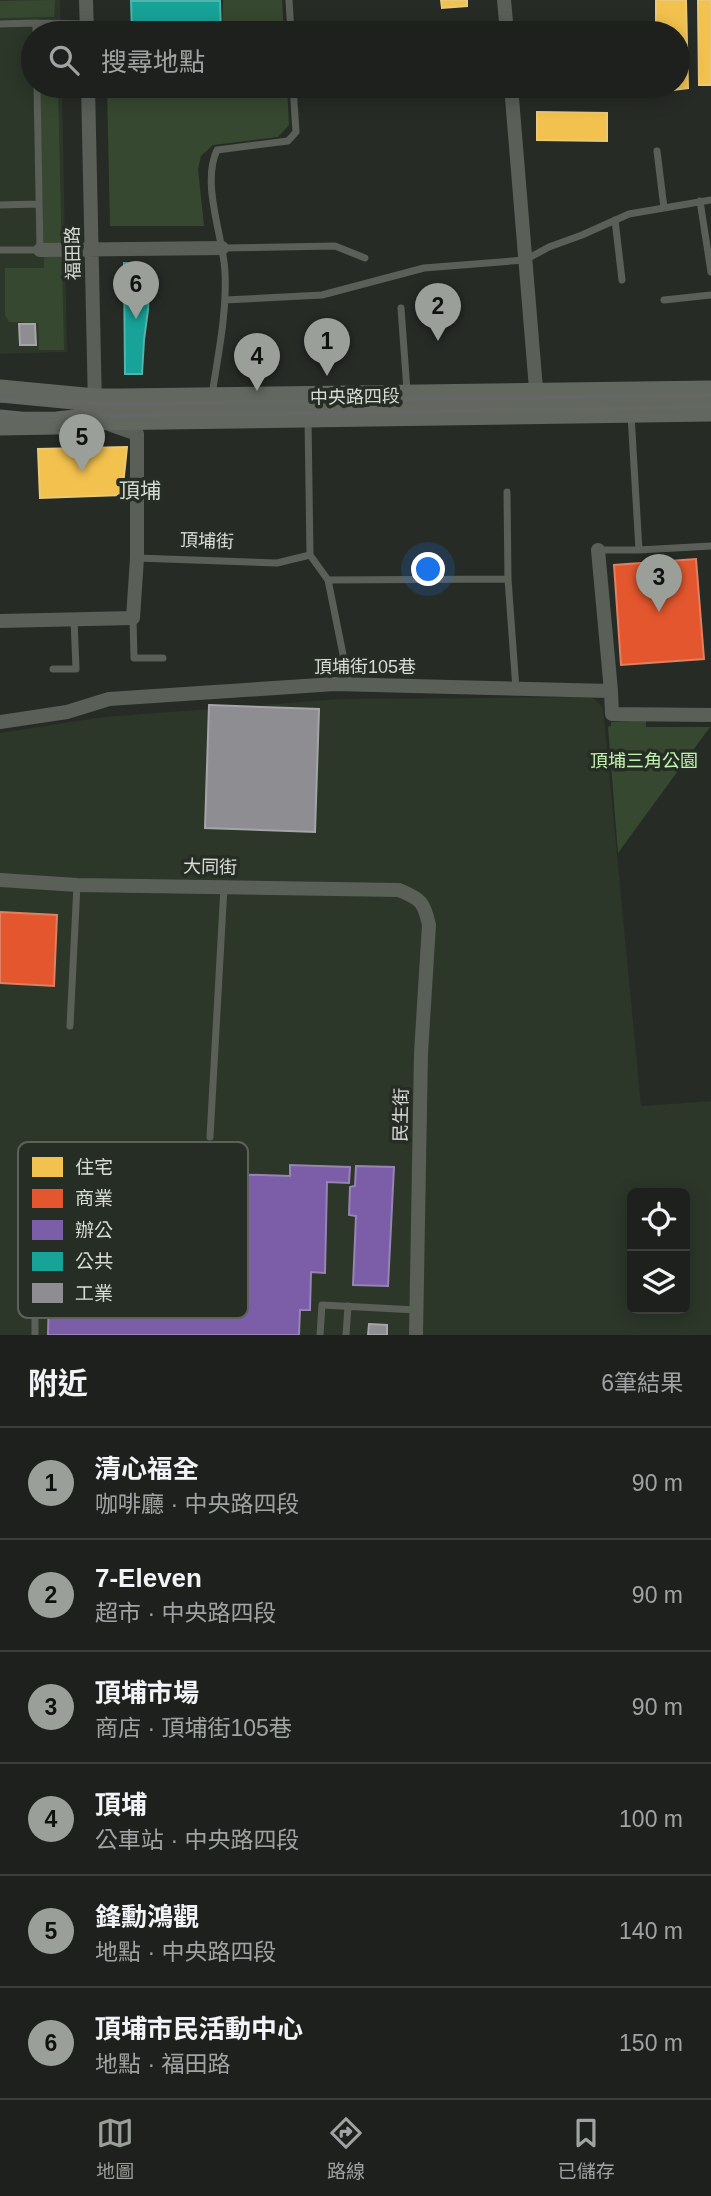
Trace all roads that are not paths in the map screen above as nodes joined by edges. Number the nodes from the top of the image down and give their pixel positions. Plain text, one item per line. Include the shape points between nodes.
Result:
1 (86, 0) edge
2 (289, 0) edge
3 (504, 0) edge
4 (87, 21) edge
5 (290, 21) edge
6 (506, 21) edge
7 (21, 23) edge
8 (0, 24) edge
9 (37, 98) edge
10 (88, 98) edge
11 (294, 98) edge
12 (512, 98) edge
13 (657, 151) dead end
14 (711, 200) edge
15 (700, 201) junction
16 (38, 204) junction
17 (0, 205) edge
18 (664, 208) junction
19 (615, 220) junction
20 (92, 248) junction
21 (222, 248) junction
22 (0, 250) edge
23 (40, 250) junction
24 (365, 258) dead end
25 (525, 260) junction
26 (711, 272) edge
27 (622, 280) dead end
28 (711, 295) edge
29 (225, 300) junction
30 (664, 300) dead end
31 (401, 308) dead end
32 (0, 391) edge
33 (711, 392) edge
34 (407, 396) junction
35 (212, 400) junction
36 (631, 402) junction
37 (537, 403) junction
38 (308, 407) junction
39 (95, 410) junction
40 (711, 410) edge
41 (0, 424) edge
42 (508, 492) dead end
43 (711, 546) edge
44 (598, 550) joint
45 (639, 550) junction
46 (310, 555) junction
47 (137, 558) junction
48 (509, 579) junction
49 (328, 580) junction
50 (133, 618) junction
51 (74, 620) junction
52 (0, 621) edge
53 (163, 658) dead end
54 (53, 669) dead end
55 (349, 684) junction
56 (516, 689) junction
57 (611, 691) junction
58 (711, 715) edge
59 (0, 722) edge
60 (0, 880) edge
61 (77, 885) junction
62 (224, 887) junction
63 (419, 898) joint
64 (70, 1026) dead end
65 (210, 1136) dead end
66 (348, 1306) junction
67 (416, 1310) junction
68 (320, 1335) edge
69 (346, 1335) edge
70 (416, 1335) edge

1 - 4 street
2 - 5 lane
3 - 6 street
7 - 8 lane
9 - 16 lane
10 - 20 street, 福田路
11 - 21 lane via 296,132 288,141 217,150 212,184
12 - 25 street
13 - 18 lane
14 - 15 lane
15 - 18 lane
15 - 26 lane
16 - 17 lane
16 - 23 lane
18 - 19 lane
19 - 25 lane
19 - 27 lane
20 - 21 street
20 - 23 street
20 - 39 street, 福田路
21 - 24 lane via 335,246
21 - 29 lane
22 - 23 lane
25 - 29 lane via 424,268 322,295
25 - 37 street
28 - 30 lane
29 - 35 lane
31 - 34 lane
32 - 39 main road, 中央路四段
33 - 36 main road, 中央路四段
34 - 37 main road, 中央路四段
34 - 38 main road, 中央路四段
35 - 38 main road, 中央路四段
35 - 39 main road, 中央路四段
36 - 37 main road, 中央路四段
36 - 40 main road, 中央路四段
36 - 45 lane
37 - 38 main road, 中央路四段
38 - 39 main road, 中央路四段
38 - 46 lane
39 - 41 main road, 中央路四段 via 57,423
39 - 47 street via 137,434
42 - 48 lane
43 - 45 lane
44 - 45 lane
44 - 57 street
46 - 47 lane, 頂埔街 via 277,563
46 - 49 lane
47 - 50 street
48 - 49 lane
48 - 56 lane
49 - 55 lane
50 - 51 street
50 - 53 lane via 134,658
51 - 52 street
51 - 54 lane via 76,669
55 - 56 street, 頂埔街105巷
55 - 59 street, 頂埔街105巷 via 109,699 67,712
56 - 57 street, 頂埔街105巷
57 - 58 street via 612,714
60 - 61 street, 大同街
61 - 62 street, 大同街
61 - 64 lane
62 - 63 street, 大同街 via 400,890
62 - 65 lane
63 - 67 street, 民生街 via 429,925 421,1053
66 - 67 lane
66 - 68 lane via 322,1305
66 - 69 lane
67 - 70 street, 民生街

